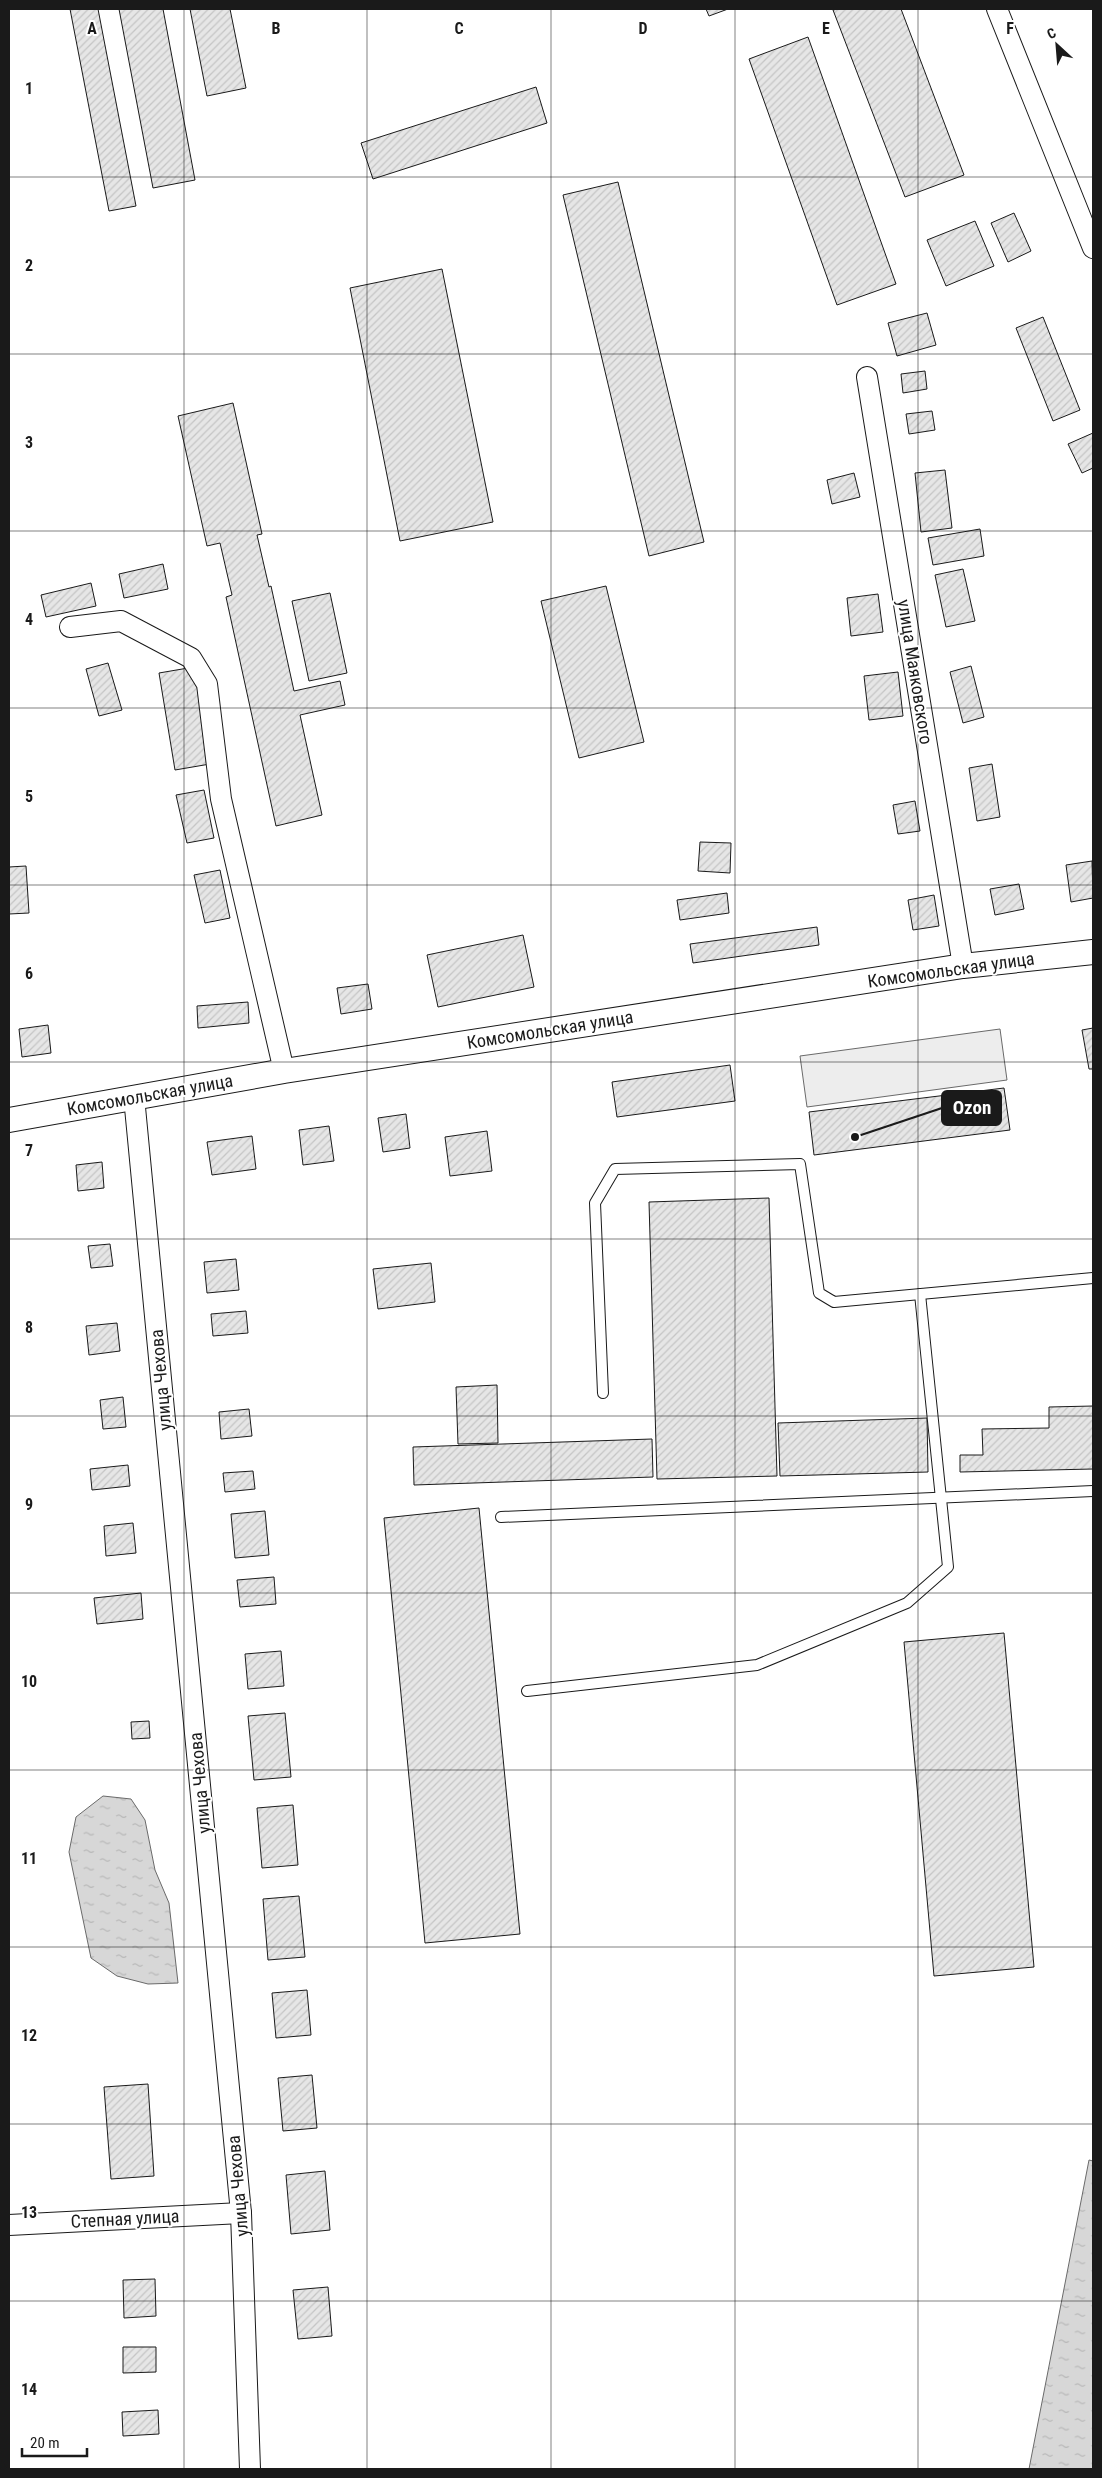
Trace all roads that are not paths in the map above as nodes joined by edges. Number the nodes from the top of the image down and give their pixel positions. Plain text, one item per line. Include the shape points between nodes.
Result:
1 (997, 9) edge
2 (1093, 248) edge
3 (867, 377) dead end
4 (70, 627) dead end
5 (1093, 952) edge
6 (963, 966) junction
7 (284, 1071) junction
8 (134, 1097) junction
9 (9, 1120) edge
10 (1093, 1278) edge
11 (920, 1294) junction
12 (603, 1393) dead end
13 (1093, 1491) edge
14 (941, 1498) junction
15 (501, 1517) dead end
16 (527, 1691) dead end
17 (241, 2213) junction
18 (9, 2225) edge
19 (250, 2469) edge

1 - 2 street
3 - 6 street, улица Маяковского
4 - 7 street via 121,621 190,658 207,684 221,799
5 - 6 street, Комсомольская улица
6 - 7 street, Комсомольская улица
7 - 8 street, Комсомольская улица
8 - 9 street, Комсомольская улица
8 - 17 street, улица Чехова
10 - 11 lane
11 - 12 lane via 834,1302 819,1292 800,1164 615,1169 594,1203
11 - 14 lane
13 - 14 lane
14 - 15 lane
14 - 16 lane via 948,1566 907,1603 757,1665
17 - 18 street, Степная улица
17 - 19 street, улица Чехова

